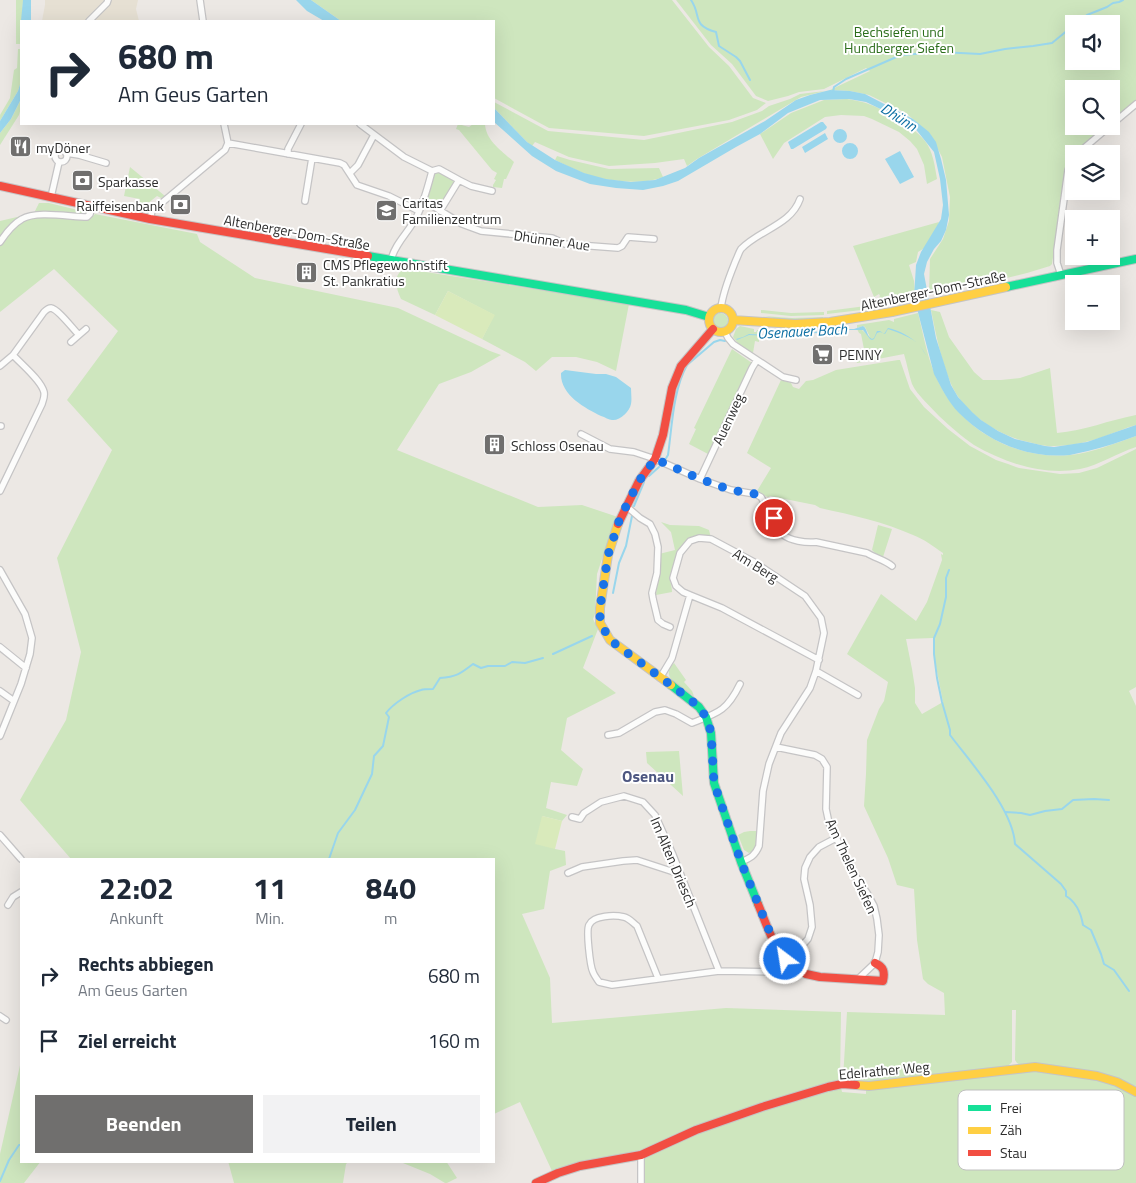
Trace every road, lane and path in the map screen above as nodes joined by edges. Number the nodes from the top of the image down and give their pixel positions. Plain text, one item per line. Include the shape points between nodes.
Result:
1 (108, 0) edge
2 (200, 0) edge
3 (90, 20) edge
4 (204, 20) edge
5 (1136, 104) edge
6 (1120, 118) edge
7 (224, 125) edge
8 (300, 125) edge
9 (361, 125) edge
10 (374, 135) junction
11 (1099, 135) edge
12 (228, 143) junction
13 (1088, 145) edge
14 (66, 153) junction
15 (288, 154) junction
16 (312, 158) junction
17 (58, 162) junction
18 (106, 163) dead end
19 (432, 171) junction
20 (350, 173) junction
21 (459, 180) junction
22 (0, 186) edge
23 (492, 191) dead end
24 (1065, 192) edge
25 (50, 197) junction
26 (800, 199) dead end
27 (423, 200) junction
28 (305, 201) dead end
29 (92, 207) junction
30 (419, 211) junction
31 (440, 211) junction
32 (150, 219) junction
33 (654, 239) dead end
34 (0, 242) edge
35 (1136, 259) edge
36 (391, 260) junction
37 (1061, 275) junction
38 (721, 308) junction
39 (709, 317) junction
40 (733, 320) junction
41 (86, 329) dead end
42 (713, 329) junction
43 (725, 332) junction
44 (78, 335) junction
45 (71, 342) dead end
46 (12, 355) junction
47 (757, 360) junction
48 (0, 366) edge
49 (796, 380) dead end
50 (581, 434) dead end
51 (655, 459) junction
52 (700, 479) junction
53 (0, 492) edge
54 (626, 506) junction
55 (892, 566) dead end
56 (0, 570) edge
57 (690, 594) junction
58 (658, 620) junction
59 (650, 622) dead end
60 (670, 627) dead end
61 (0, 647) edge
62 (819, 660) junction
63 (26, 668) junction
64 (816, 672) junction
65 (660, 678) junction
66 (740, 684) dead end
67 (0, 691) edge
68 (850, 691) junction
69 (858, 695) dead end
70 (846, 698) dead end
71 (14, 701) junction
72 (706, 717) junction
73 (1, 728) edge
74 (618, 733) junction
75 (608, 734) dead end
76 (0, 736) edge
77 (622, 740) dead end
78 (776, 747) junction
79 (572, 817) dead end
80 (0, 835) edge
81 (836, 838) junction
82 (20, 858) edge
83 (741, 862) junction
84 (568, 873) dead end
85 (680, 874) junction
86 (20, 893) edge
87 (8, 905) dead end
88 (789, 961) junction
89 (875, 963) junction
90 (719, 971) junction
91 (658, 978) junction
92 (858, 979) junction
93 (0, 1016) edge
94 (6, 1020) dead end
95 (1136, 1091) edge
96 (641, 1155) junction
97 (536, 1183) edge
98 (641, 1183) edge

1 - 3 street
2 - 4 street
5 - 6 street
7 - 12 street
8 - 15 street
9 - 10 street
10 - 19 street via 404,157
10 - 20 street
11 - 13 street
12 - 15 street
12 - 32 street via 224,150 152,211
14 - 17 street via 66,160
14 - 17 street via 56,151 54,158
14 - 18 street
15 - 16 street
16 - 20 street via 340,163
16 - 28 street
17 - 25 street
19 - 21 street via 439,169
19 - 27 street
20 - 30 street via 357,185
21 - 23 street
21 - 31 street
22 - 25 street, Altenberger-Dom-Straße
24 - 37 street via 1057,250
25 - 29 street, Altenberger-Dom-Straße
26 - 38 street via 794,212 740,250
27 - 30 street
27 - 31 street, Dhünner Aue
29 - 32 street, Altenberger-Dom-Straße
29 - 34 street via 87,217 60,214 24,218
30 - 36 street
31 - 33 street, Dhünner Aue via 481,231 552,238 565,244 618,248 628,238
32 - 36 street, Altenberger-Dom-Straße
35 - 37 street, Altenberger-Dom-Straße
36 - 39 street, Altenberger-Dom-Straße via 686,310
37 - 40 street, Altenberger-Dom-Straße via 873,316 830,322 795,324
38 - 39 street
38 - 40 street via 728,311
39 - 42 street
40 - 43 street
41 - 44 street
42 - 43 street
42 - 51 street via 680,366 672,388 664,436
43 - 47 street via 733,344
44 - 45 street
44 - 46 street via 58,312 48,309
46 - 48 street
46 - 53 street via 38,382 44,397
47 - 49 street via 783,377
47 - 52 street, Auenweg
50 - 51 street via 610,449
51 - 52 street
51 - 54 street
52 - 55 street via 761,497 785,536 867,553
54 - 58 street via 650,524 655,534 657,573 652,593
54 - 65 street via 608,555 600,622 610,640
56 - 63 street via 25,614 32,638
57 - 62 street, Am Berg
57 - 62 street, Am Berg via 676,586 673,578 680,553 690,541 710,539 754,562 805,596 821,618 824,633
57 - 65 street via 672,658
58 - 59 street
58 - 60 street
61 - 63 street
62 - 64 street, Am Berg
63 - 71 street
64 - 68 street
64 - 78 street, Am Berg
65 - 72 street via 699,707
66 - 72 street via 726,708
67 - 71 street
68 - 69 street
68 - 70 street
71 - 73 street
72 - 74 street via 692,723 665,710
72 - 83 street via 711,732 714,783
73 - 76 street
74 - 75 street
74 - 77 street
78 - 81 street, Am Thelen Siefen via 822,759 827,767 826,809
78 - 83 street, Am Berg via 763,791 759,846 756,853
79 - 85 street, Im Alten Driesch via 580,819 600,802 624,796 643,802 656,815
80 - 82 street
81 - 88 street via 819,847 805,868 812,927 808,939
81 - 89 street, Am Thelen Siefen via 874,906 879,934
83 - 88 street via 773,940
84 - 85 street via 582,867 637,860
85 - 90 street, Im Alten Driesch
86 - 87 street
88 - 90 street via 778,972
88 - 92 street via 806,974
89 - 92 street
89 - 92 street via 885,971 883,980
90 - 91 street
91 - 91 street via 612,985 599,982 592,970 587,930 590,923 606,916 626,917 637,926
93 - 94 street
95 - 96 street, Edelrather Weg via 1097,1076 1036,1067 869,1086 842,1084 704,1127
96 - 97 street, Edelrather Weg via 580,1166
96 - 98 street

